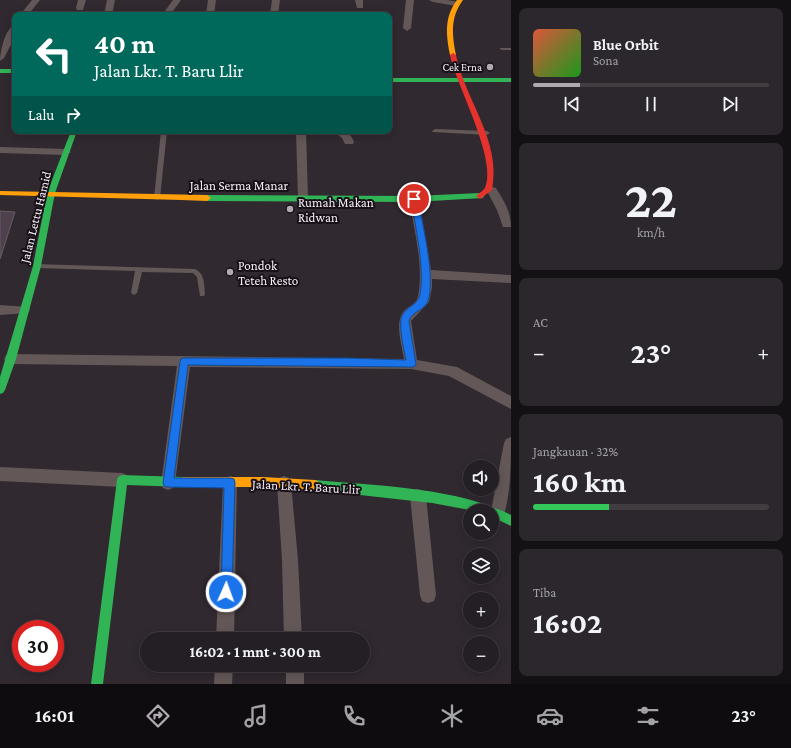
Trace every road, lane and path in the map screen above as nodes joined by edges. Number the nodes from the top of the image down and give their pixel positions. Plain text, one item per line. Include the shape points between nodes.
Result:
1 (36, 0) edge
2 (111, 0) edge
3 (177, 0) edge
4 (212, 0) edge
5 (276, 0) edge
6 (410, 0) edge
7 (433, 0) edge
8 (458, 2) edge
9 (26, 12) edge
10 (109, 12) edge
11 (168, 12) edge
12 (210, 12) edge
13 (274, 12) edge
14 (407, 28) dead end
15 (12, 34) edge
16 (502, 49) dead end
17 (511, 49) edge
18 (0, 58) edge
19 (0, 71) edge
20 (12, 71) edge
21 (461, 78) junction
22 (392, 80) edge
23 (511, 80) edge
24 (435, 131) dead end
25 (487, 133) junction
26 (73, 134) edge
27 (164, 134) edge
28 (301, 134) edge
29 (343, 134) edge
30 (349, 142) dead end
31 (0, 150) edge
32 (66, 152) junction
33 (0, 192) edge
34 (492, 192) junction
35 (52, 193) junction
36 (157, 198) junction
37 (303, 198) junction
38 (414, 199) junction
39 (507, 224) dead end
40 (37, 266) junction
41 (139, 269) junction
42 (425, 274) junction
43 (511, 279) edge
44 (134, 293) dead end
45 (202, 294) dead end
46 (0, 310) edge
47 (24, 310) junction
48 (11, 359) junction
49 (184, 362) junction
50 (411, 364) junction
51 (3, 374) edge
52 (0, 390) edge
53 (511, 403) edge
54 (511, 443) edge
55 (0, 474) edge
56 (122, 480) junction
57 (168, 483) junction
58 (230, 483) junction
59 (284, 483) junction
60 (418, 496) junction
61 (465, 504) edge
62 (499, 508) edge
63 (499, 514) edge
64 (511, 521) edge
65 (428, 595) dead end
66 (225, 632) edge
67 (293, 632) edge
68 (224, 672) edge
69 (295, 672) edge
70 (97, 684) edge
71 (224, 684) edge
72 (295, 684) edge

1 - 9 street
2 - 10 street
3 - 11 street
4 - 12 street
5 - 13 street
6 - 14 street
7 - 8 street
8 - 21 street via 451,16 450,32
15 - 18 street
16 - 17 lane
19 - 20 street
21 - 22 street
21 - 23 street
21 - 25 street
24 - 25 lane
25 - 34 street via 498,177
26 - 32 street, Jalan Lettu Hamid
27 - 36 lane
28 - 37 street
29 - 30 street
31 - 32 street
32 - 35 street, Jalan Lettu Hamid
33 - 35 street, Jalan Serma Manar
34 - 38 street, Jalan Serma Manar via 478,197
34 - 39 street via 503,210
35 - 36 street, Jalan Serma Manar
35 - 40 street, Jalan Lettu Hamid
36 - 37 street, Jalan Serma Manar
37 - 38 street, Jalan Serma Manar
38 - 42 street
40 - 41 lane
40 - 47 street, Jalan Lettu Hamid
41 - 44 lane
41 - 45 lane via 194,271 200,276
42 - 43 street
42 - 50 street via 423,302 406,316 405,321
46 - 47 street
47 - 48 street, Jalan Lettu Hamid
48 - 49 street
48 - 51 street, Jalan Lettu Hamid
49 - 50 street
49 - 57 street
50 - 53 street via 452,371
51 - 52 street, Jalan Lettu Hamid
54 - 62 street
55 - 56 street, Jalan Lkr. T. Baru Llir
56 - 57 street, Jalan Lkr. T. Baru Llir
56 - 70 street
57 - 58 street, Jalan Lkr. T. Baru Llir
58 - 59 street, Jalan Lkr. T. Baru Llir
58 - 66 street
59 - 60 street, Jalan Lkr. T. Baru Llir
59 - 67 street
60 - 61 street, Jalan Lkr. T. Baru Llir
60 - 65 street
63 - 64 street, Jalan Lkr. T. Baru Llir
68 - 71 street
69 - 72 street

